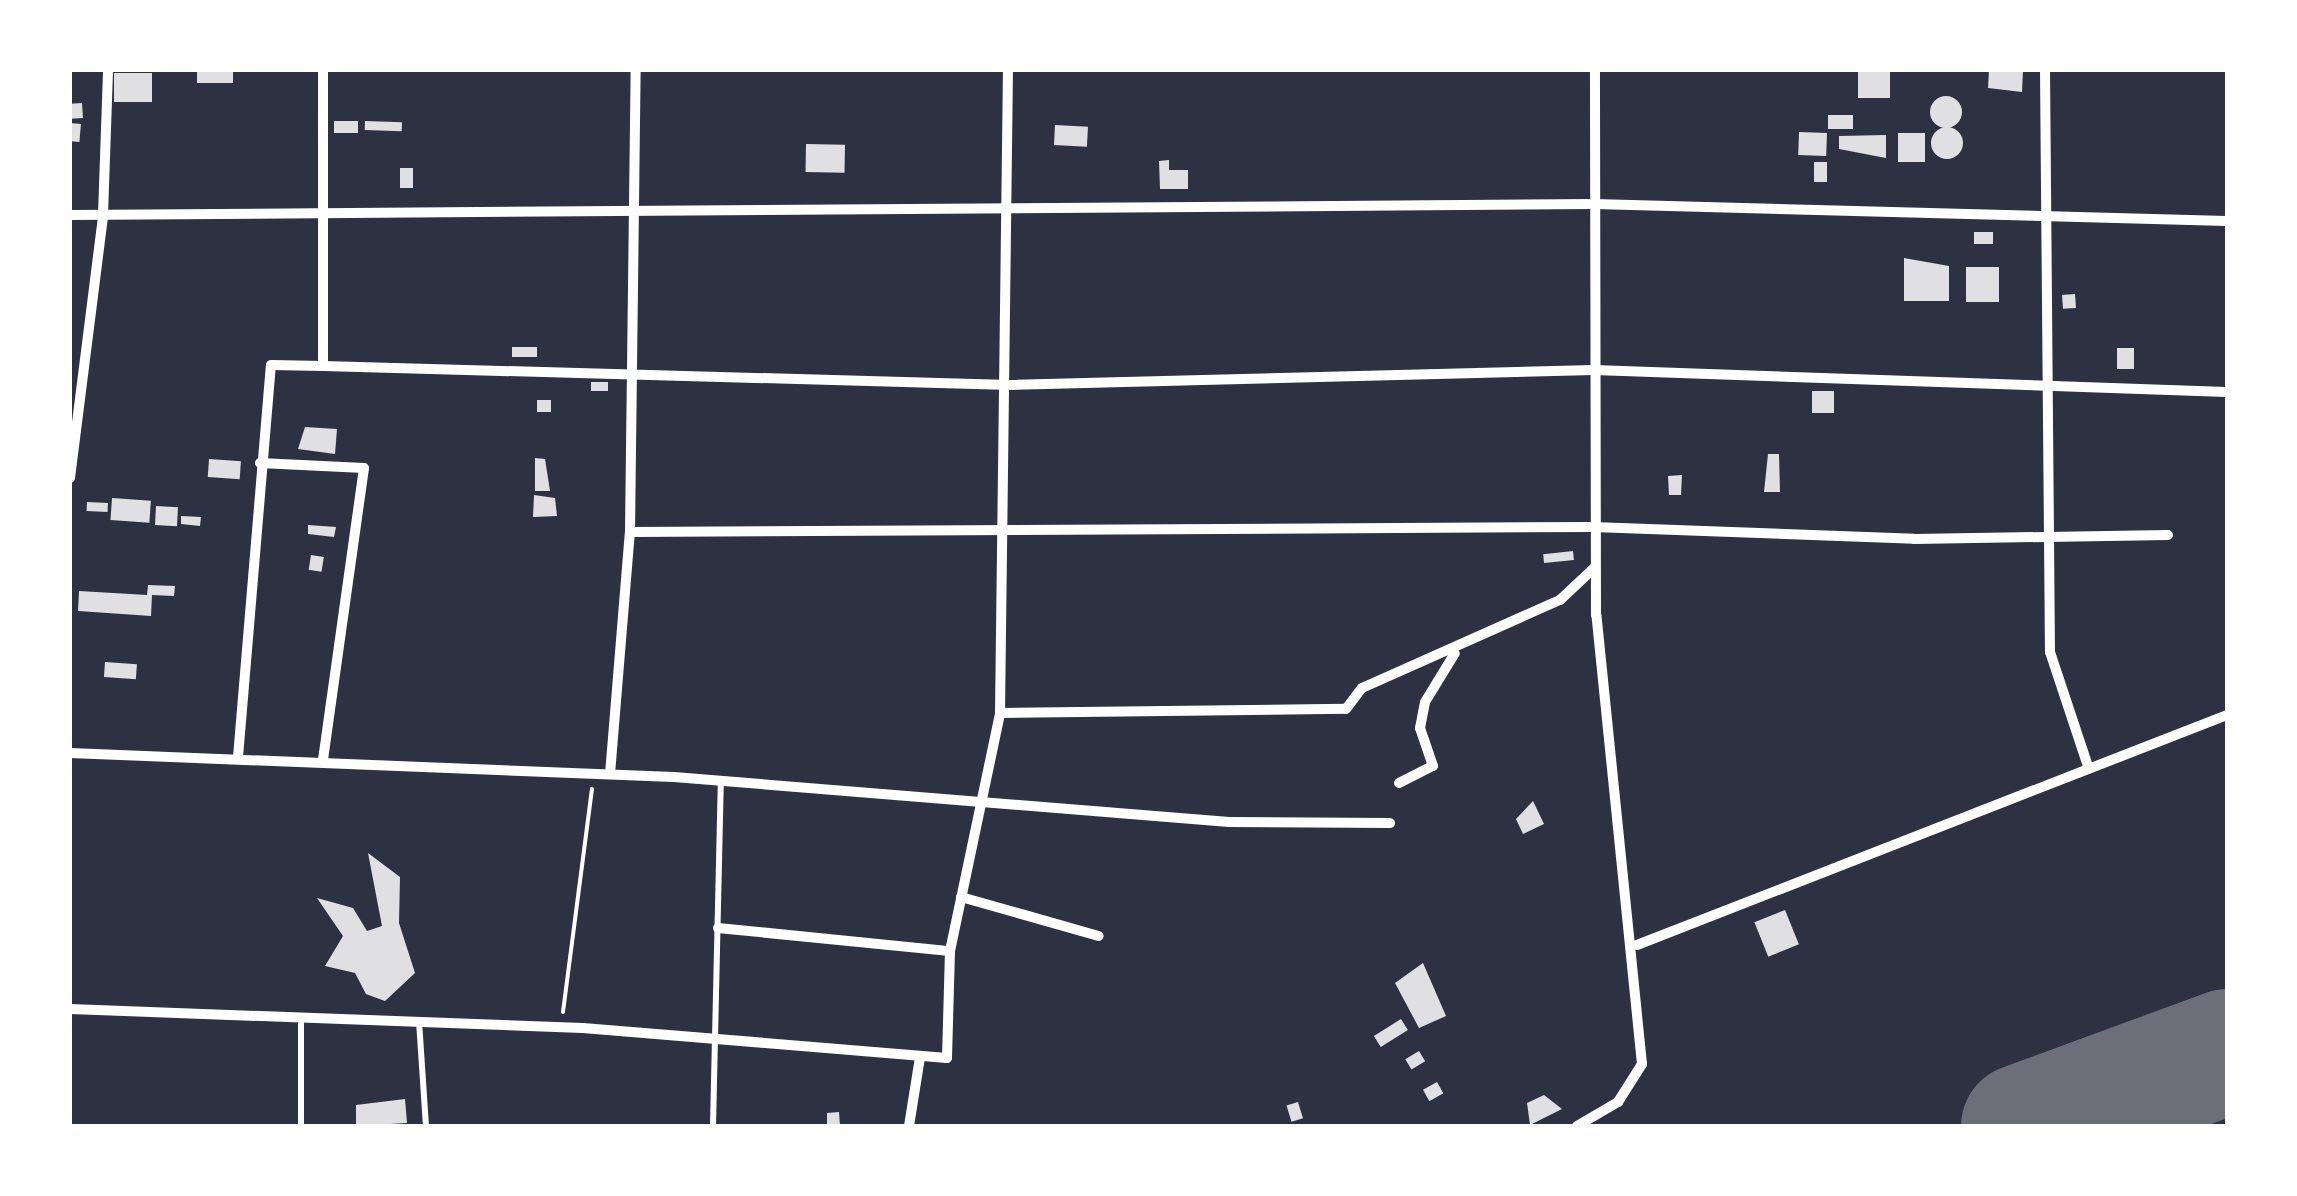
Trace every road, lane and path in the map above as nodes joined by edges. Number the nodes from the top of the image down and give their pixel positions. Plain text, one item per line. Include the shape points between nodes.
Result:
1 (108, 70) edge
2 (323, 70) edge
3 (636, 70) edge
4 (1008, 70) edge
5 (1594, 70) edge
6 (2046, 70) edge
7 (1594, 204) junction
8 (324, 209) junction
9 (638, 210) junction
10 (1010, 213) junction
11 (70, 215) edge
12 (103, 215) junction
13 (2044, 221) junction
14 (2227, 221) edge
15 (323, 366) junction
16 (630, 370) junction
17 (1594, 370) junction
18 (1010, 386) junction
19 (2041, 391) junction
20 (2227, 392) edge
21 (72, 449) edge
22 (260, 462) junction
23 (70, 478) edge
24 (1593, 527) junction
25 (630, 532) junction
26 (2043, 534) junction
27 (2168, 535) dead end
28 (1007, 537) junction
29 (1594, 568) junction
30 (1459, 648) junction
31 (1000, 713) junction
32 (2227, 716) edge
33 (70, 753) edge
34 (238, 757) junction
35 (323, 759) junction
36 (2089, 769) junction
37 (593, 774) junction
38 (610, 774) junction
39 (721, 781) junction
40 (1399, 784) dead end
41 (986, 806) junction
42 (1390, 823) dead end
43 (961, 897) junction
44 (718, 928) junction
45 (1099, 936) dead end
46 (1637, 946) junction
47 (950, 950) junction
48 (70, 1010) edge
49 (301, 1018) junction
50 (419, 1020) junction
51 (560, 1026) junction
52 (715, 1042) junction
53 (920, 1057) junction
54 (301, 1126) edge
55 (426, 1126) edge
56 (713, 1126) edge
57 (909, 1126) edge
58 (1577, 1126) edge

1 - 12 street
2 - 8 street
3 - 9 street
4 - 10 street
5 - 7 street
6 - 13 street
7 - 10 street
7 - 13 street
7 - 17 street
8 - 9 street
8 - 12 street
8 - 15 street
9 - 10 street
9 - 16 street
10 - 18 street
11 - 12 street
12 - 21 street
13 - 14 street
13 - 19 street
15 - 16 street
15 - 22 street via 271,365
16 - 18 street
16 - 25 street
17 - 18 street
17 - 19 street
17 - 24 street
18 - 28 street
19 - 20 street
19 - 26 street
21 - 23 street
22 - 34 street
22 - 35 street via 364,468
24 - 26 street
24 - 28 street
24 - 29 street
25 - 28 street
25 - 38 street
26 - 27 street
26 - 36 street via 2050,652
28 - 31 street
29 - 30 street via 1560,600
29 - 46 street via 1615,848
30 - 31 street via 1362,688 1346,709
30 - 40 street via 1424,702 1420,728 1433,766
31 - 41 street
32 - 36 street
33 - 34 street
34 - 35 street
35 - 37 street
36 - 46 street
37 - 38 street
37 - 51 path
38 - 39 street
39 - 41 street
39 - 44 lane
41 - 42 street
41 - 43 street
43 - 45 street
43 - 47 street
44 - 47 street
44 - 52 lane
46 - 58 street via 1642,1064 1618,1102
47 - 53 street via 947,1058
48 - 49 street
49 - 50 street
49 - 54 lane
50 - 51 street
50 - 55 lane
51 - 52 street
52 - 53 street
52 - 56 lane
53 - 57 street

